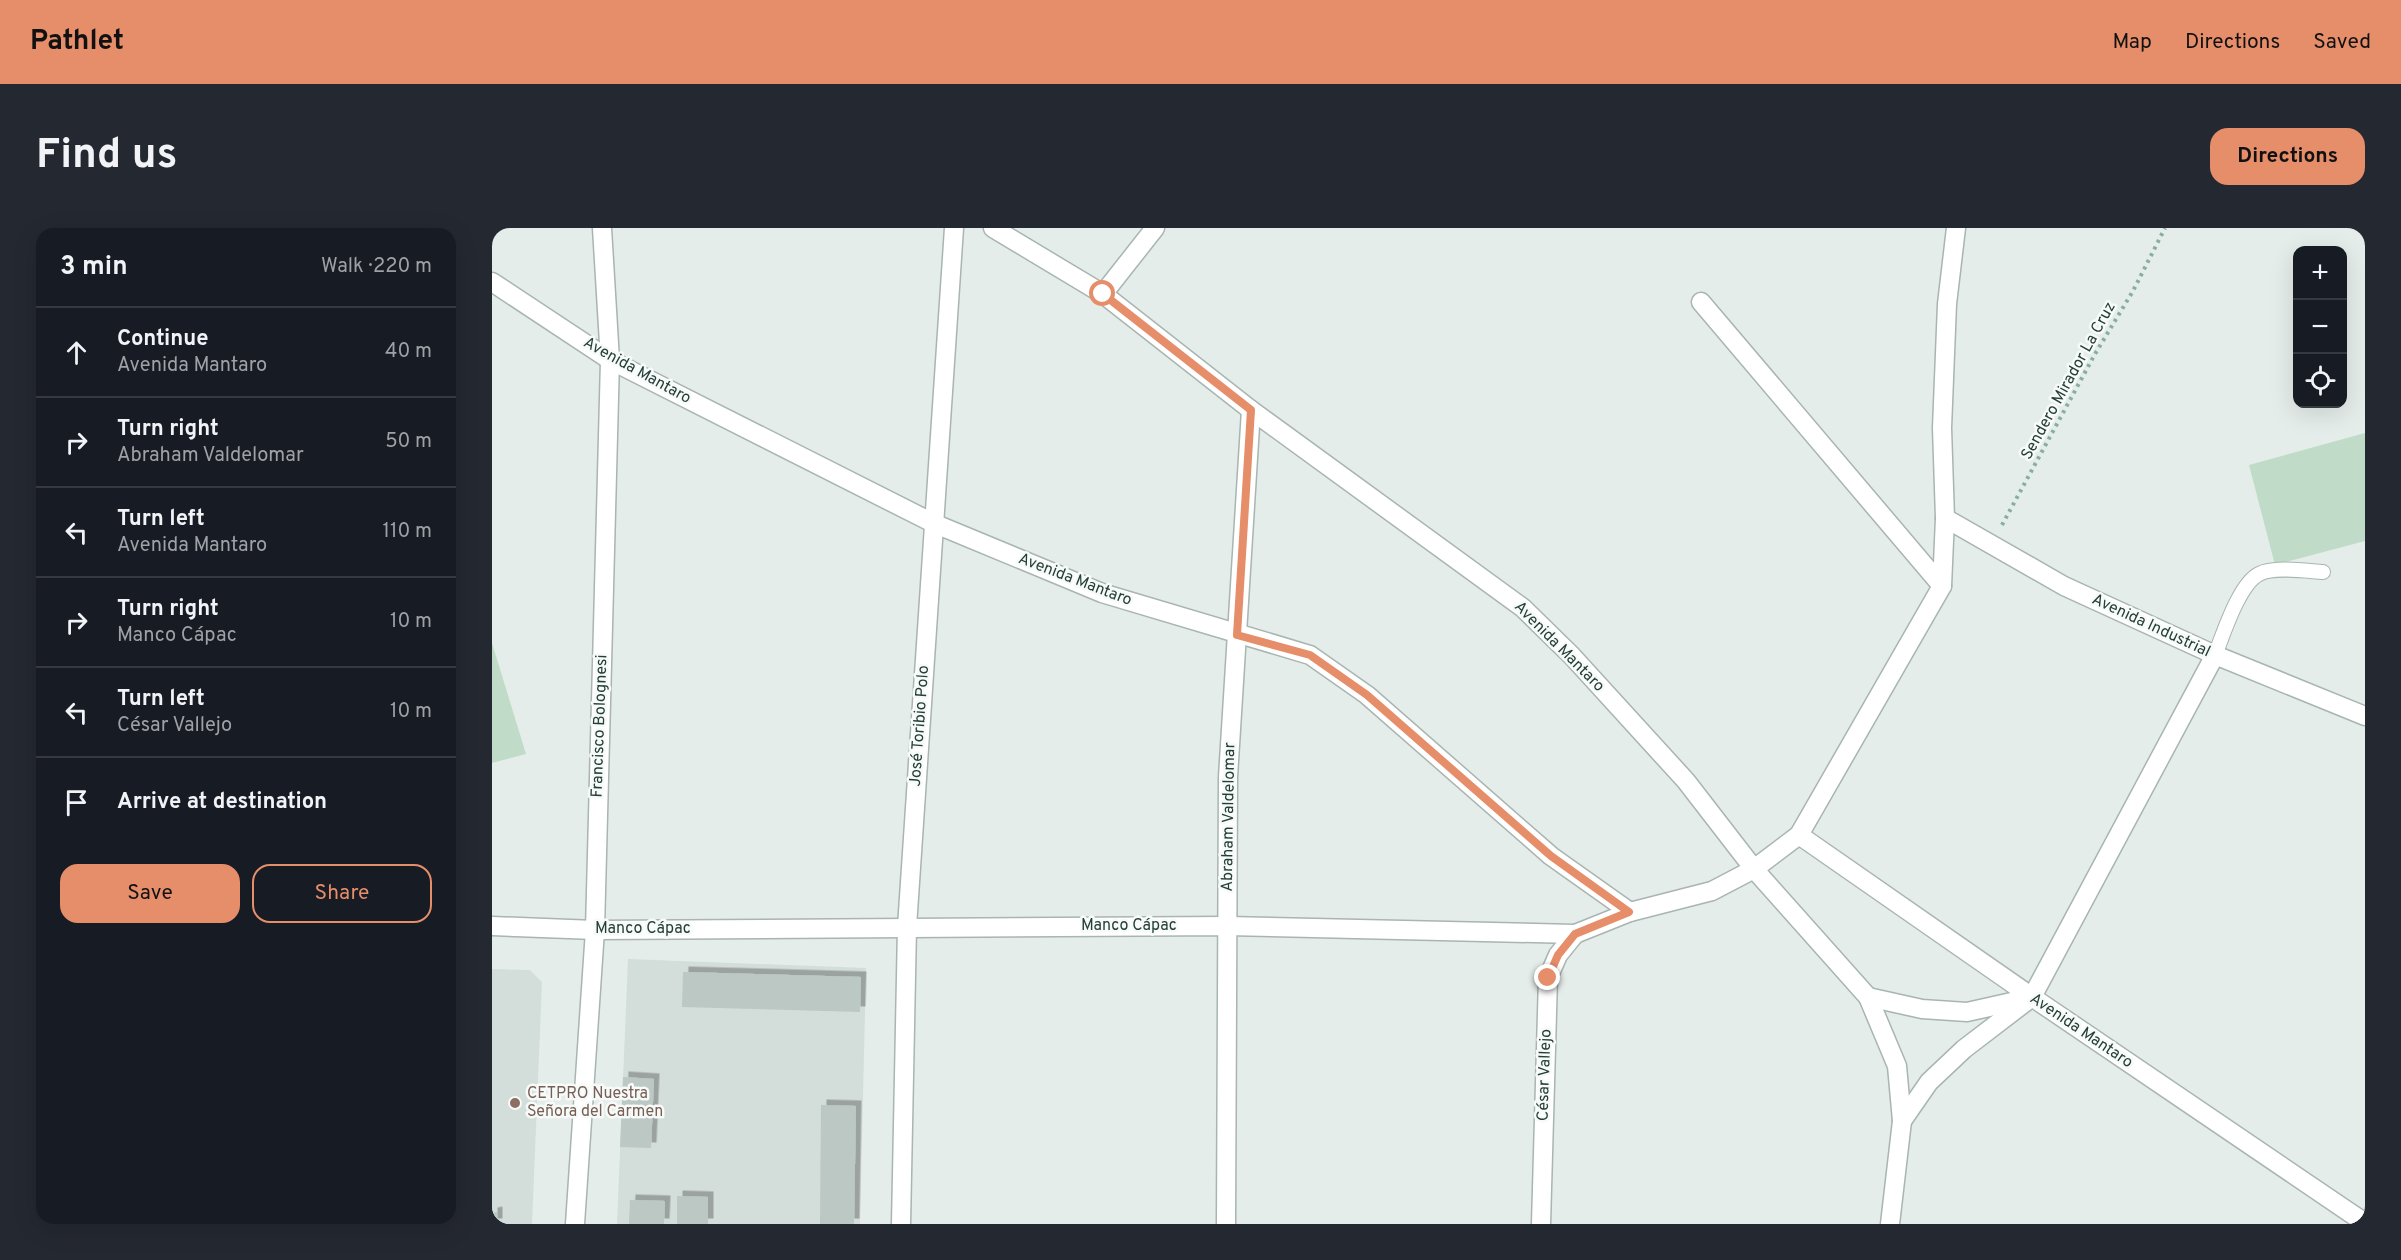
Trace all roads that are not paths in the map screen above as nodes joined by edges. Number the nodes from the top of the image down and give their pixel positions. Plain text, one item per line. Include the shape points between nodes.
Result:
1 (602, 228) edge
2 (954, 228) edge
3 (993, 228) edge
4 (1155, 228) edge
5 (1956, 228) edge
6 (492, 282) edge
7 (1103, 294) junction
8 (1701, 303) dead end
9 (610, 360) junction
10 (1251, 410) junction
11 (1946, 518) junction
12 (933, 523) junction
13 (2324, 572) dead end
14 (1942, 586) junction
15 (1237, 635) junction
16 (2215, 655) junction
17 (2365, 716) edge
18 (1799, 835) junction
19 (1754, 869) junction
20 (1629, 912) junction
21 (492, 926) edge
22 (1227, 926) junction
23 (907, 927) junction
24 (595, 930) junction
25 (1575, 934) junction
26 (1868, 997) junction
27 (2032, 997) junction
28 (1902, 1121) junction
29 (2365, 1223) edge
30 (575, 1224) edge
31 (901, 1224) edge
32 (1226, 1224) edge
33 (1541, 1224) edge
34 (1890, 1224) edge

1 - 9 street, Francisco Bolognesi
2 - 12 street, José Toribio Polo
3 - 7 street, Avenida Mantaro
4 - 7 street
5 - 11 street via 1947,304 1942,428
6 - 9 street, Avenida Mantaro
7 - 10 street, Avenida Mantaro
8 - 14 street
9 - 12 street, Avenida Mantaro
9 - 24 street, Francisco Bolognesi
10 - 15 street, Abraham Valdelomar
10 - 19 street, Avenida Mantaro via 1523,608 1686,781
11 - 14 street
11 - 16 street, Avenida Industrial via 2064,586
12 - 15 street, Avenida Mantaro via 1102,593
12 - 23 street, José Toribio Polo
13 - 16 lane via 2259,573 2244,590
14 - 18 street
15 - 20 street, Avenida Mantaro via 1310,655 1367,695 1551,856
15 - 22 street, Abraham Valdelomar via 1228,777
16 - 17 street, Avenida Industrial
16 - 27 street
18 - 19 street, Manco Cápac
18 - 27 street, Avenida Mantaro
19 - 20 street, Manco Cápac via 1712,891
19 - 26 street, Avenida Mantaro
20 - 25 street, Manco Cápac
21 - 24 street, Manco Cápac
22 - 23 street, Manco Cápac
22 - 25 street, Manco Cápac
22 - 32 street, Abraham Valdelomar
23 - 24 street, Manco Cápac
23 - 31 street, José Toribio Polo
24 - 30 street, Francisco Bolognesi
25 - 33 street, César Vallejo via 1558,955 1548,978
26 - 27 street via 1922,1009 1967,1012
26 - 28 street, Avenida Mantaro via 1897,1066
27 - 28 street via 1964,1048 1929,1082
27 - 29 street, Avenida Mantaro
28 - 34 street, Avenida Mantaro

